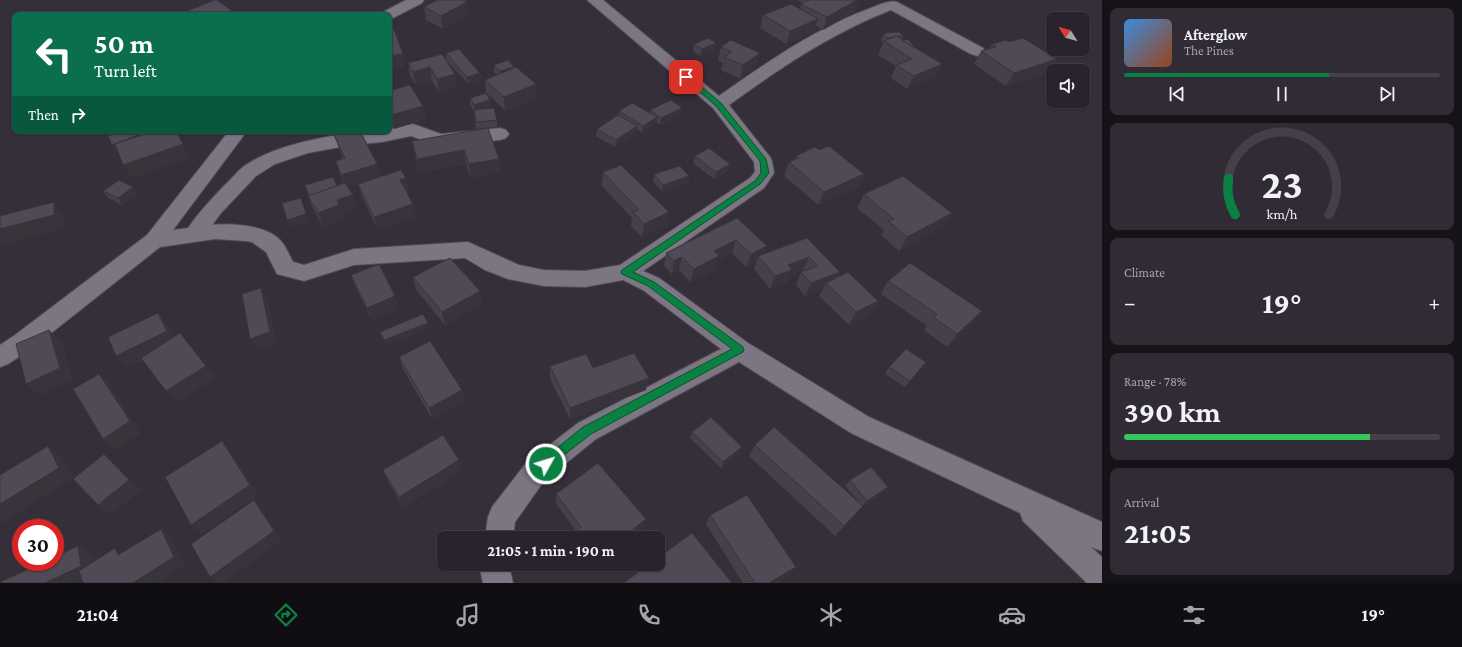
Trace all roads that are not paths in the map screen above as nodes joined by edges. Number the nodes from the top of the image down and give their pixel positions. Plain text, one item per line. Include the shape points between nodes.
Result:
1 (417, 0) edge
2 (594, 0) edge
3 (887, 2) edge
4 (392, 13) edge
5 (977, 51) dead end
6 (719, 104) junction
7 (236, 134) edge
8 (390, 134) edge
9 (392, 134) edge
10 (500, 134) dead end
11 (194, 234) junction
12 (154, 240) junction
13 (626, 272) junction
14 (740, 350) junction
15 (0, 357) edge
16 (1020, 498) junction
17 (500, 531) edge
18 (1102, 537) edge
19 (495, 571) edge
20 (1102, 577) edge
21 (498, 583) edge

1 - 4 street
2 - 6 street
3 - 5 street
3 - 6 street via 762,73
6 - 13 street via 763,161 765,173 758,183
7 - 12 street
8 - 11 street via 351,138 268,160 250,172 214,208
9 - 10 street via 412,130 440,140
11 - 12 street
11 - 13 street via 237,231 260,236 272,245 285,268 304,273 354,257 468,250 516,273 544,278 585,279
12 - 15 street
13 - 14 street via 651,284
14 - 16 street via 860,425
14 - 17 street via 587,431 535,472 502,517
16 - 18 street
16 - 20 street
19 - 21 street

